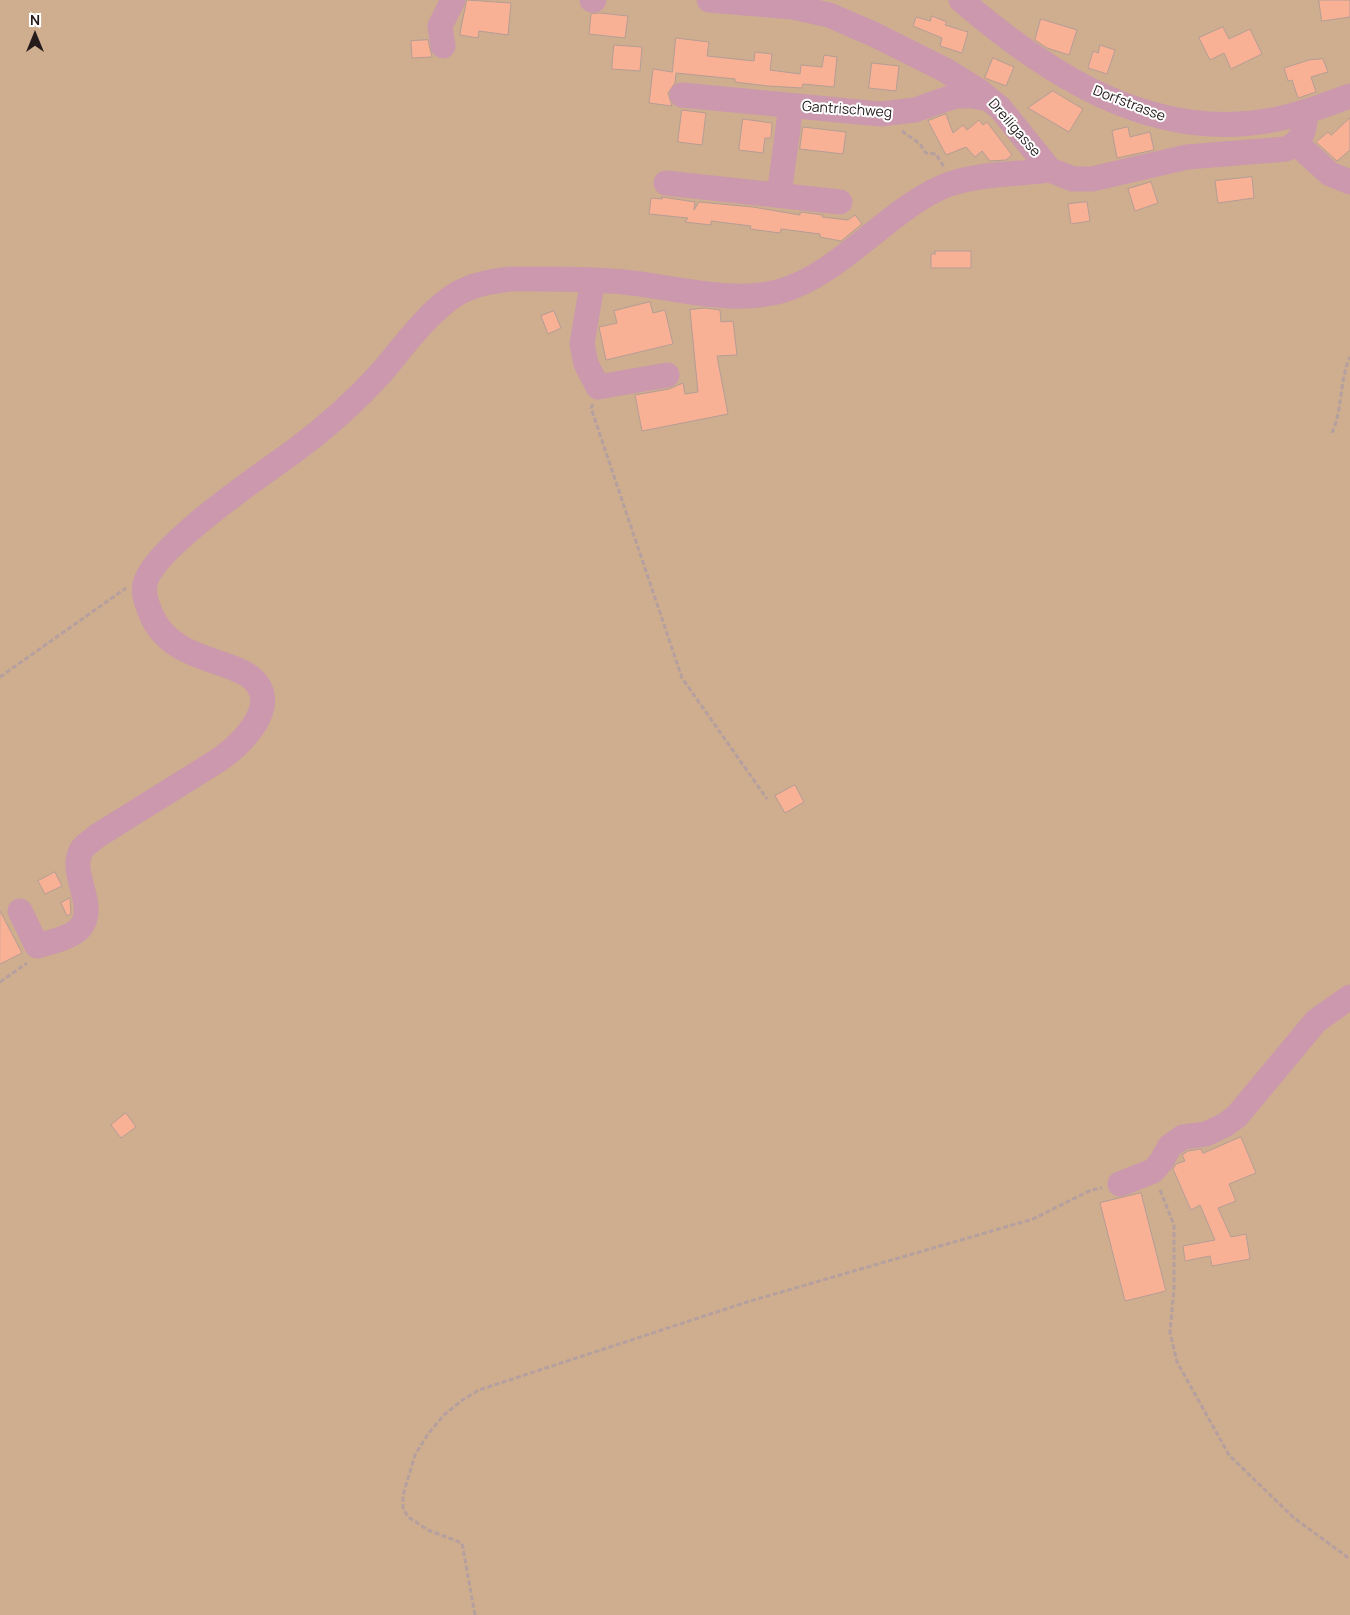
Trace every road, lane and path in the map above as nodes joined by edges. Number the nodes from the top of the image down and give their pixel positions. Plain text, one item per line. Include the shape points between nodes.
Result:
1 (453, 0) edge
2 (709, 0) edge
3 (961, 0) edge
4 (443, 46) dead end
5 (682, 95) dead end
6 (1350, 96) edge
7 (990, 100) junction
8 (791, 106) junction
9 (1305, 113) junction
10 (905, 135) dead end
11 (1296, 143) junction
12 (1050, 170) junction
13 (1350, 182) edge
14 (666, 183) dead end
15 (951, 183) junction
16 (779, 195) junction
17 (840, 202) dead end
18 (594, 280) junction
19 (1350, 357) edge
20 (667, 375) dead end
21 (598, 387) junction
22 (1332, 433) dead end
23 (145, 582) junction
24 (0, 677) edge
25 (767, 799) dead end
26 (20, 911) dead end
27 (38, 946) junction
28 (0, 982) edge
29 (1350, 997) edge
30 (1153, 1171) junction
31 (1120, 1184) joint
32 (1350, 1559) edge
33 (476, 1615) edge

1 - 4 street via 440,26
2 - 7 street, Dreiligasse via 794,7 828,15 945,70
3 - 9 street, Dorfstrasse via 1028,54 1091,91 1147,114 1211,125 1250,124
5 - 8 street, Gantrischweg
6 - 9 street, Dorfstrasse
7 - 8 street, Gantrischweg via 955,96 894,114
7 - 12 street, Dreiligasse
8 - 16 street, Gantrischweg
9 - 11 street via 1304,133
10 - 15 path via 920,144 926,153 936,154
11 - 12 street, Dreiligasse via 1279,150 1165,161 1092,179 1073,179
11 - 13 street via 1330,174
12 - 15 street
14 - 16 street
15 - 18 street via 902,212 806,281 778,291 736,296
16 - 17 street
18 - 21 street via 582,343 586,364
18 - 23 street via 492,281 453,296 409,338 330,425 224,501 158,562
19 - 22 path
20 - 21 street
21 - 25 path via 591,408 682,678
23 - 24 path via 130,585
23 - 27 street via 144,593 155,624 167,638 189,653 249,676 258,685 263,702 261,711 250,732 220,760 97,836 82,849 78,866 86,904 85,917 80,928
26 - 27 street
27 - 28 path via 28,962
29 - 30 street via 1316,1021 1237,1116 1206,1134 1183,1137 1170,1146
30 - 31 street
30 - 32 path via 1174,1225 1170,1332 1177,1362 1229,1455 1294,1518
31 - 33 path via 1091,1190 1033,1219 747,1302 517,1376 479,1390 461,1401 444,1415 415,1455 403,1508 408,1517 428,1530 462,1543

